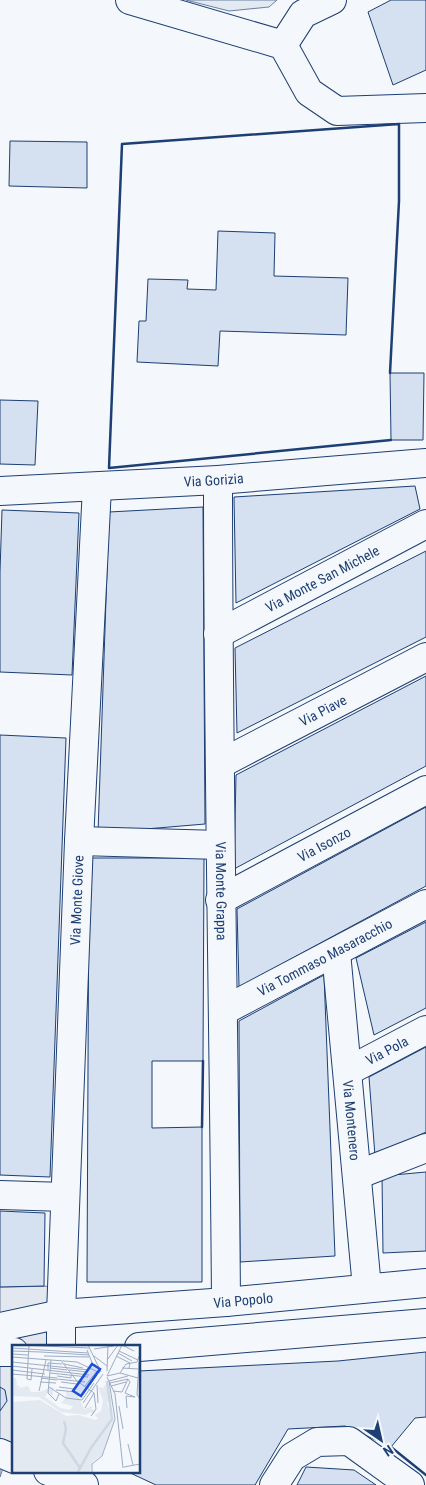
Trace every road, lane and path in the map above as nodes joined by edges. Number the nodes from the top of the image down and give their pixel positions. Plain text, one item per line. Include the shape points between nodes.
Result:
1 (130, 0) edge
2 (332, 0) edge
3 (283, 45) junction
4 (426, 108) edge
5 (426, 463) edge
6 (218, 480) junction
7 (97, 487) junction
8 (0, 491) edge
9 (426, 524) edge
10 (218, 634) junction
11 (426, 657) edge
12 (220, 764) junction
13 (426, 790) edge
14 (79, 841) junction
15 (220, 845) junction
16 (220, 900) junction
17 (426, 904) edge
18 (336, 952) junction
19 (223, 1011) junction
20 (426, 1030) edge
21 (348, 1071) junction
22 (426, 1148) edge
23 (357, 1175) junction
24 (0, 1195) edge
25 (65, 1197) junction
26 (426, 1283) edge
27 (367, 1288) junction
28 (226, 1302) junction
29 (60, 1314) junction
30 (426, 1323) edge
31 (0, 1327) edge
32 (62, 1345) edge
33 (140, 1347) edge
34 (51, 1472) edge
35 (84, 1485) edge
36 (274, 1485) edge
37 (410, 1485) edge

1 - 3 street
2 - 3 street via 303,14
3 - 4 street via 309,92 336,111
5 - 6 street, Via Gorizia
6 - 7 street, Via Gorizia
6 - 10 street, Via Monte Grappa
7 - 8 street, Via Gorizia
7 - 14 street, Via Monte Giove
9 - 10 street, Via Monte San Michele
10 - 12 street, Via Monte Grappa
11 - 12 street, Via Piave
12 - 15 street, Via Monte Grappa
13 - 16 street, Via Isonzo
14 - 15 street
14 - 25 street, Via Monte Giove
15 - 16 street, Via Monte Grappa
16 - 19 street, Via Monte Grappa
17 - 18 street, Via Tommaso Masaracchio
18 - 19 street, Via Tommaso Masaracchio
18 - 21 street, Via Montenero
19 - 28 street, Via Monte Grappa
20 - 21 street, Via Pola
21 - 23 street, Via Montenero
22 - 23 street
23 - 27 street, Via Montenero
24 - 25 street
25 - 29 street, Via Monte Giove
26 - 27 street, Via Popolo
27 - 28 street, Via Popolo
28 - 29 street, Via Popolo
29 - 31 street, Via Popolo
29 - 32 street, Via Monte Giove
30 - 33 street
34 - 35 street
36 - 37 street via 292,1456 317,1442 348,1440

